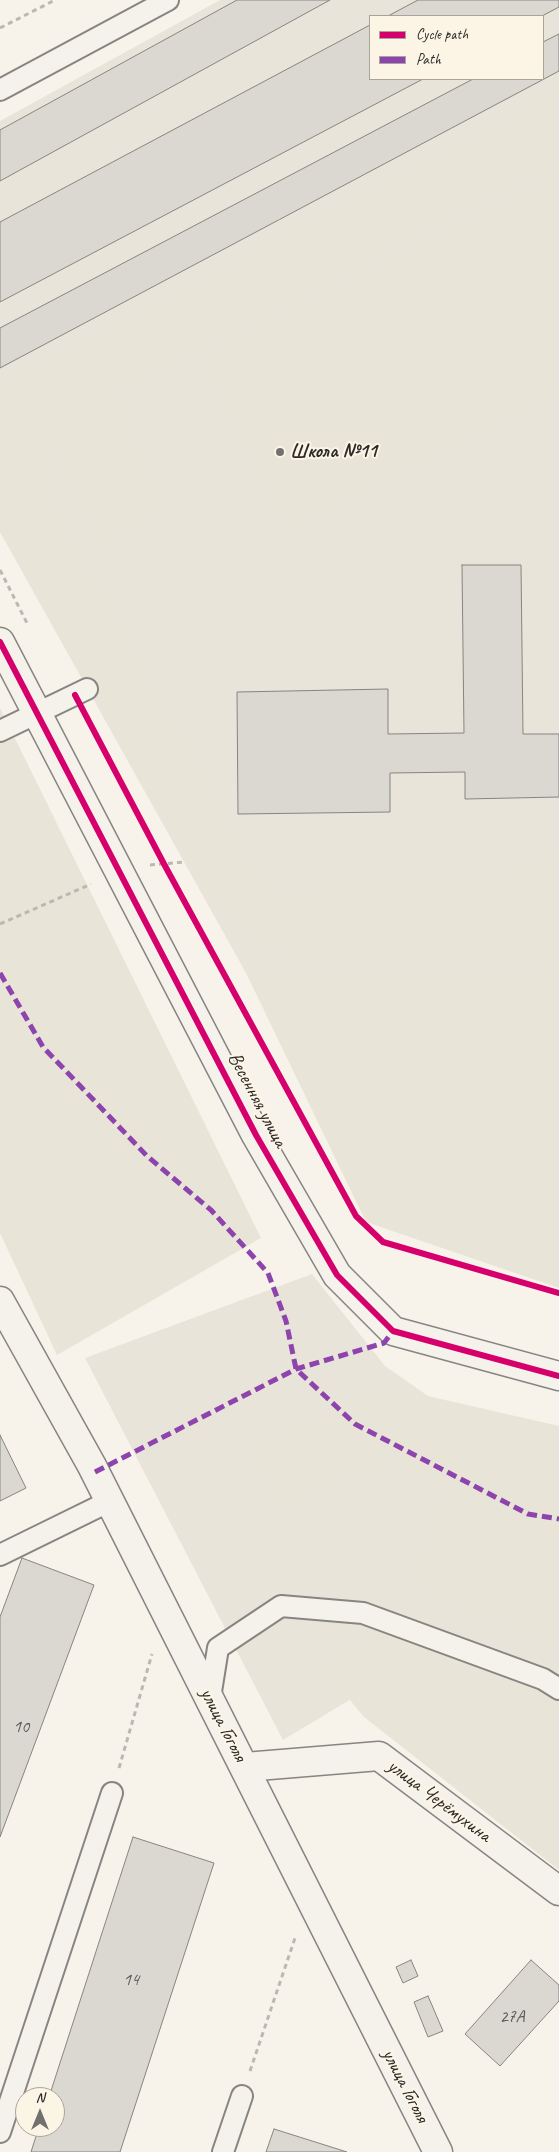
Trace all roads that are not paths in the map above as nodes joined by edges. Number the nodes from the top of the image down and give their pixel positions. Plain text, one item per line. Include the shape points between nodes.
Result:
1 (162, 1) edge
2 (0, 90) edge
3 (0, 642) edge
4 (88, 689) dead end
5 (38, 714) junction
6 (0, 732) edge
7 (0, 1301) edge
8 (559, 1376) edge
9 (110, 1501) junction
10 (0, 1555) edge
11 (559, 1689) edge
12 (210, 1698) junction
13 (245, 1767) junction
14 (112, 1793) road end
15 (559, 1891) edge
16 (242, 2096) road end
17 (0, 2132) edge
18 (223, 2152) edge
19 (438, 2152) edge

1 - 2 lane
3 - 5 street, Весенняя улица
4 - 5 lane
5 - 6 lane
5 - 8 street, Весенняя улица via 256,1135 337,1275 393,1331
7 - 9 street, улица Гоголя
9 - 10 lane
9 - 12 street, улица Гоголя
11 - 12 lane via 542,1679 363,1612 281,1606 218,1648
12 - 13 street, улица Гоголя
13 - 15 street, улица Черёмухина via 379,1756
13 - 19 street, улица Гоголя
14 - 17 lane
16 - 18 lane

